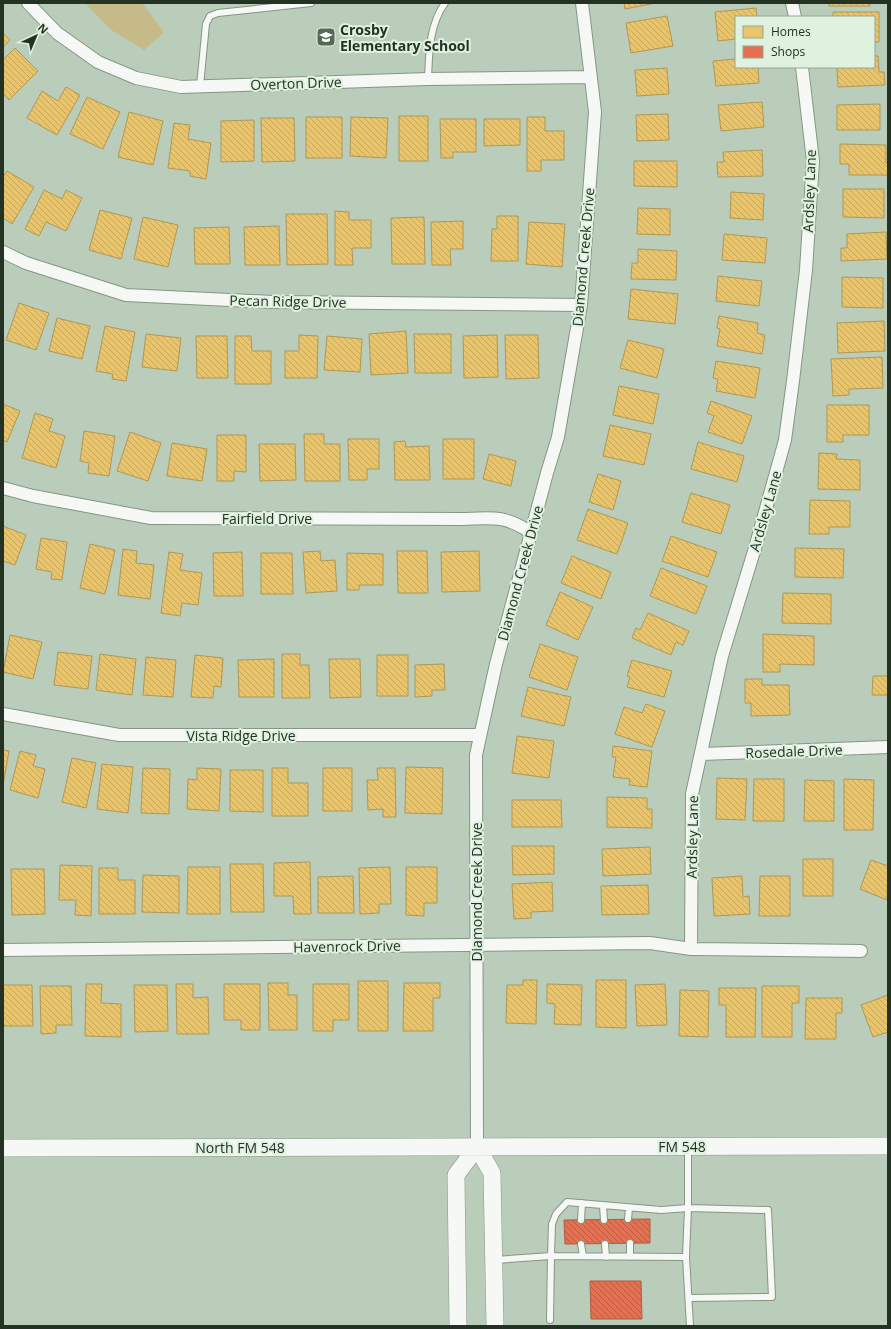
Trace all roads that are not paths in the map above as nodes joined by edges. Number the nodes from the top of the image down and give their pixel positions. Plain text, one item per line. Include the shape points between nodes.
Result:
1 (28, 3) edge
2 (311, 3) edge
3 (445, 3) edge
4 (582, 3) edge
5 (792, 3) edge
6 (795, 16) edge
7 (802, 68) edge
8 (591, 77) junction
9 (428, 79) junction
10 (200, 86) junction
11 (3, 252) edge
12 (581, 305) junction
13 (3, 488) edge
14 (531, 533) junction
15 (3, 714) edge
16 (480, 735) junction
17 (888, 747) edge
18 (701, 754) junction
19 (476, 945) junction
20 (691, 949) junction
21 (3, 950) edge
22 (861, 951) dead end
23 (688, 1146) junction
24 (888, 1146) edge
25 (477, 1147) junction
26 (3, 1148) edge
27 (582, 1203) junction
28 (603, 1206) junction
29 (629, 1208) junction
30 (688, 1208) junction
31 (628, 1219) dead end
32 (581, 1220) dead end
33 (604, 1220) dead end
34 (630, 1243) dead end
35 (581, 1244) dead end
36 (605, 1244) dead end
37 (551, 1256) junction
38 (583, 1256) junction
39 (606, 1257) junction
40 (630, 1257) junction
41 (686, 1258) junction
42 (493, 1260) junction
43 (689, 1298) junction
44 (550, 1320) dead end
45 (458, 1326) edge
46 (495, 1326) edge
47 (690, 1326) edge

1 - 10 street, Overton Drive via 57,33 98,62 136,78 181,87
2 - 10 lane via 210,16 206,24
3 - 9 lane via 435,21 430,44
4 - 8 street, Diamond Creek Drive
5 - 6 street
7 - 18 street, Ardsley Lane via 813,161 806,270 785,440 722,656
8 - 9 street, Overton Drive
8 - 12 street, Diamond Creek Drive via 595,112
9 - 10 street, Overton Drive
11 - 12 street, Pecan Ridge Drive via 26,263 126,296 273,302
12 - 14 street, Diamond Creek Drive via 558,437
13 - 14 street, Fairfield Drive via 151,518 500,518 520,525
14 - 16 street, Diamond Creek Drive
15 - 16 street, Vista Ridge Drive via 119,735
16 - 19 street, Diamond Creek Drive via 476,756
17 - 18 street, Rosedale Drive
18 - 20 street, Ardsley Lane via 692,794
19 - 20 street, Havenrock Drive via 650,944
19 - 21 street, Havenrock Drive
19 - 25 street, Diamond Creek Drive
20 - 22 street, Havenrock Drive
23 - 24 main road, FM 548 / FM 548
23 - 25 main road, FM 548 / FM 548
23 - 30 lane
25 - 26 main road, North FM 548 / FM 548
25 - 42 main road via 492,1173
25 - 45 main road via 456,1175
27 - 28 lane
27 - 32 lane
27 - 37 lane via 567,1202 556,1214 552,1224
28 - 29 lane
28 - 33 lane
29 - 30 lane
29 - 31 lane
30 - 41 lane
30 - 43 lane via 768,1210 772,1297
34 - 40 lane
35 - 38 lane
36 - 39 lane
37 - 38 lane
37 - 42 lane
37 - 44 lane
38 - 39 lane
39 - 40 lane
40 - 41 lane
41 - 43 lane
42 - 46 main road
43 - 47 lane

